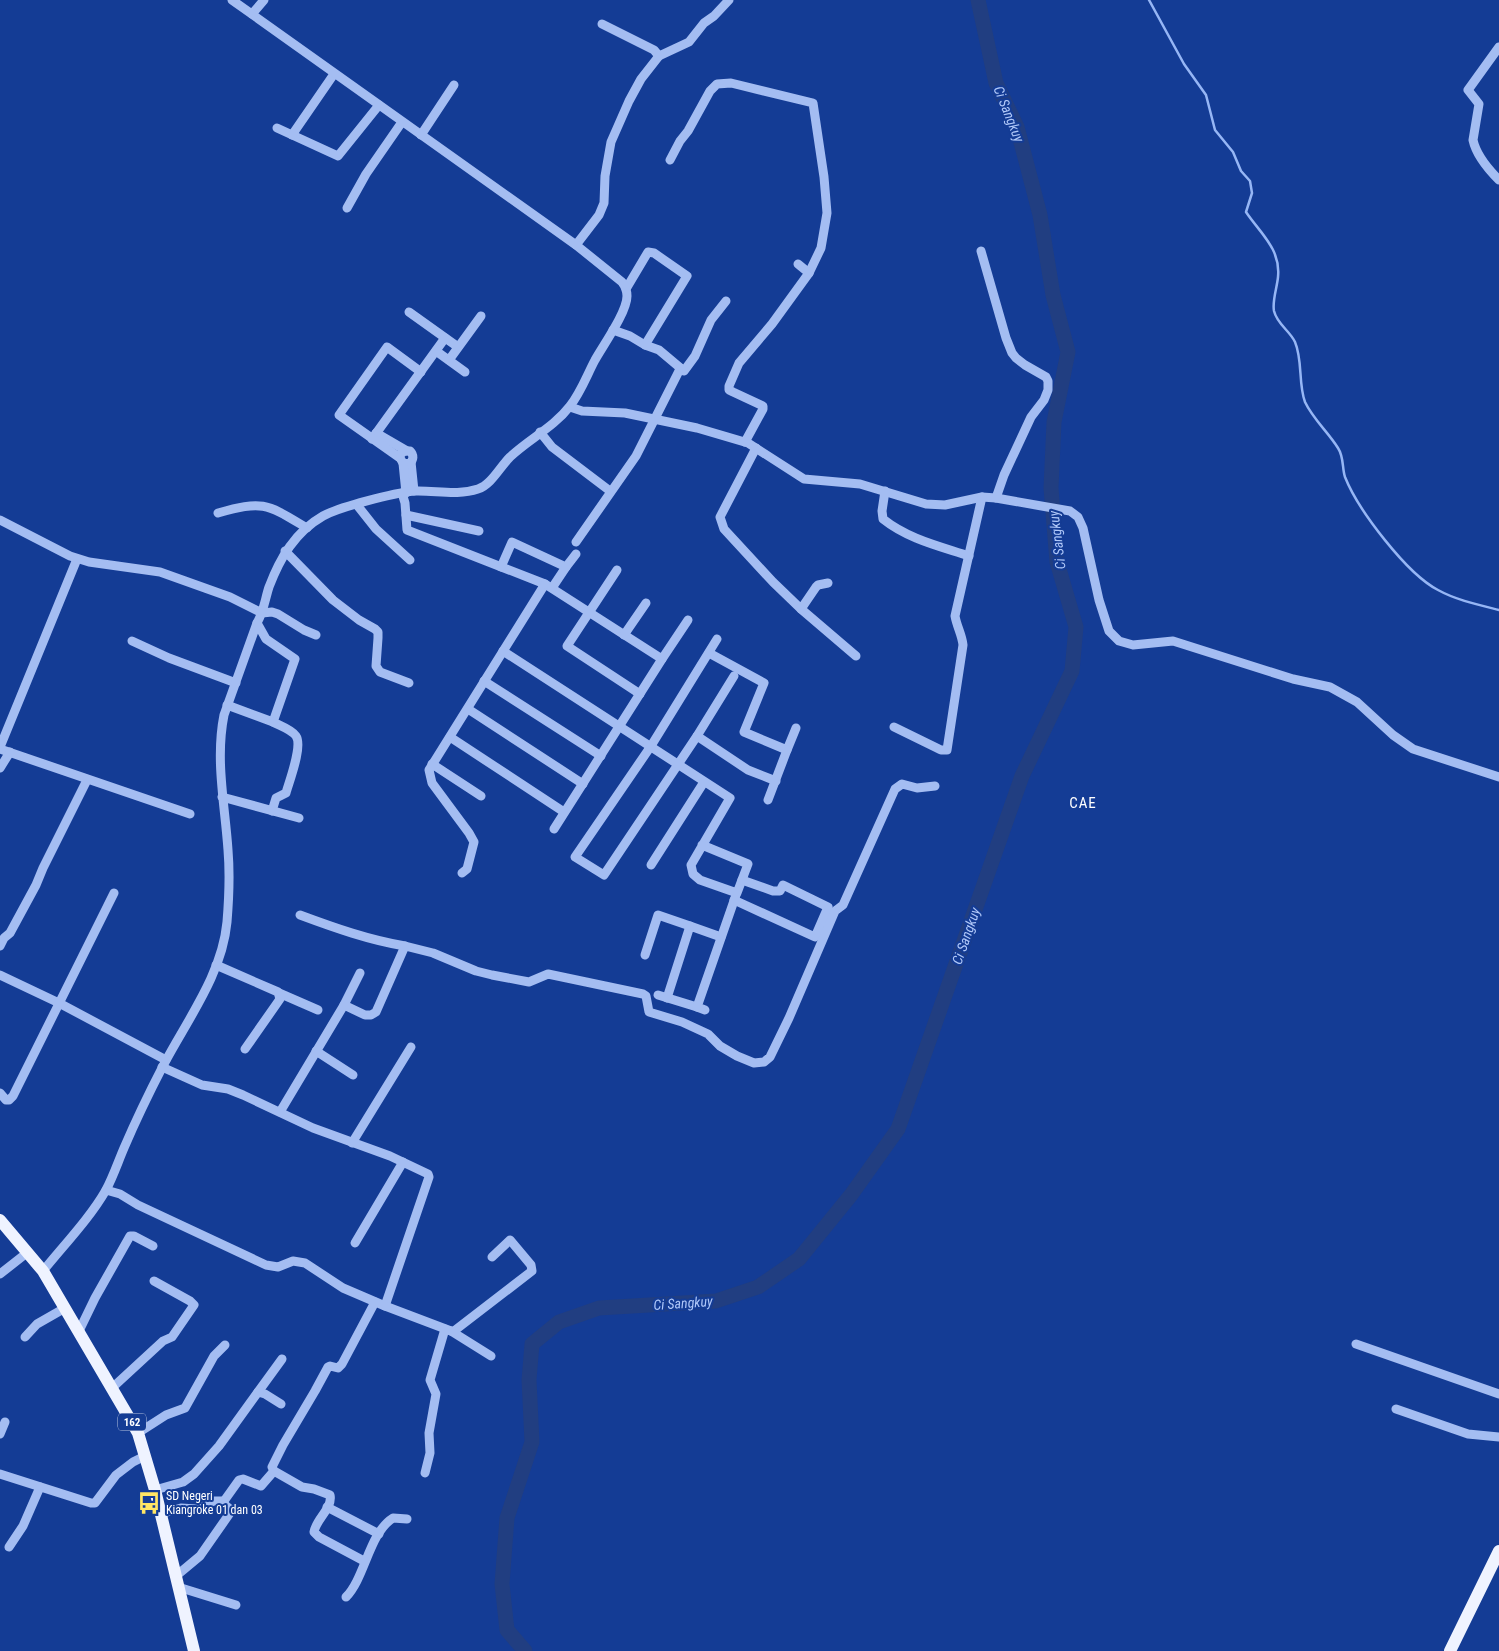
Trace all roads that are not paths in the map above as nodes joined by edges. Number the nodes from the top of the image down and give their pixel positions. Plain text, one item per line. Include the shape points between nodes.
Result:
1 (232, 0) edge
2 (264, 0) edge
3 (729, 0) edge
4 (252, 14) junction
5 (602, 24) dead end
6 (1499, 46) edge
7 (659, 56) junction
8 (334, 74) junction
9 (454, 86) dead end
10 (379, 105) junction
11 (402, 122) junction
12 (276, 128) dead end
13 (421, 135) junction
14 (292, 136) junction
15 (670, 160) dead end
16 (1499, 180) edge
17 (347, 208) dead end
18 (576, 245) junction
19 (981, 251) dead end
20 (798, 264) dead end
21 (809, 273) junction
22 (626, 289) junction
23 (726, 301) dead end
24 (409, 312) dead end
25 (481, 316) dead end
26 (614, 330) junction
27 (445, 338) junction
28 (645, 345) junction
29 (458, 347) junction
30 (436, 350) junction
31 (449, 360) junction
32 (680, 369) junction
33 (421, 372) junction
34 (465, 372) dead end
35 (570, 407) junction
36 (654, 419) junction
37 (540, 432) junction
38 (374, 436) junction
39 (744, 442) junction
40 (756, 448) junction
41 (405, 461) junction
42 (610, 491) junction
43 (885, 491) junction
44 (408, 492) junction
45 (982, 497) junction
46 (996, 498) junction
47 (357, 505) junction
48 (218, 513) dead end
49 (406, 515) junction
50 (0, 520) edge
51 (307, 528) junction
52 (479, 531) dead end
53 (576, 542) dead end
54 (285, 551) junction
55 (576, 554) dead end
56 (969, 556) junction
57 (77, 559) junction
58 (410, 560) dead end
59 (501, 567) junction
60 (566, 567) junction
61 (617, 570) dead end
62 (828, 583) dead end
63 (548, 586) junction
64 (646, 603) dead end
65 (801, 609) junction
66 (588, 612) junction
67 (262, 614) junction
68 (688, 620) dead end
69 (257, 623) junction
70 (624, 635) junction
71 (316, 636) dead end
72 (717, 639) dead end
73 (132, 641) dead end
74 (503, 651) junction
75 (709, 653) junction
76 (856, 656) dead end
77 (662, 659) junction
78 (734, 676) dead end
79 (484, 682) junction
80 (236, 683) junction
81 (408, 683) dead end
82 (640, 694) junction
83 (228, 705) junction
84 (468, 709) junction
85 (273, 722) junction
86 (620, 726) junction
87 (894, 727) dead end
88 (796, 728) dead end
89 (697, 736) junction
90 (450, 737) junction
91 (651, 746) junction
92 (0, 748) edge
93 (787, 750) junction
94 (10, 752) junction
95 (601, 756) junction
96 (432, 764) junction
97 (677, 764) junction
98 (0, 768) edge
99 (1499, 777) edge
100 (87, 780) junction
101 (776, 780) junction
102 (704, 782) junction
103 (583, 784) junction
104 (935, 786) dead end
105 (481, 796) dead end
106 (222, 798) junction
107 (768, 800) dead end
108 (272, 811) junction
109 (564, 812) junction
110 (190, 814) dead end
111 (299, 818) dead end
112 (554, 829) dead end
113 (702, 845) junction
114 (651, 865) dead end
115 (462, 873) dead end
116 (742, 880) junction
117 (114, 893) dead end
118 (735, 896) junction
119 (300, 915) dead end
120 (690, 926) junction
121 (721, 937) junction
122 (0, 946) edge
123 (405, 946) junction
124 (645, 955) dead end
125 (216, 965) junction
126 (360, 974) dead end
127 (0, 975) edge
128 (279, 993) junction
129 (658, 995) dead end
130 (667, 998) junction
131 (59, 1003) junction
132 (344, 1005) junction
133 (318, 1010) dead end
134 (411, 1047) dead end
135 (245, 1049) dead end
136 (316, 1051) junction
137 (164, 1063) junction
138 (353, 1075) dead end
139 (0, 1093) edge
140 (280, 1112) junction
141 (352, 1143) junction
142 (403, 1162) junction
143 (106, 1190) junction
144 (0, 1220) edge
145 (355, 1243) dead end
146 (153, 1246) dead end
147 (28, 1252) junction
148 (492, 1257) dead end
149 (44, 1271) junction
150 (0, 1274) edge
151 (154, 1281) dead end
152 (375, 1302) junction
153 (385, 1306) junction
154 (65, 1308) junction
155 (448, 1330) junction
156 (79, 1331) junction
157 (25, 1337) dead end
158 (1356, 1344) dead end
159 (225, 1345) dead end
160 (492, 1356) dead end
161 (282, 1359) dead end
162 (112, 1388) junction
163 (258, 1392) junction
164 (1499, 1394) edge
165 (281, 1404) dead end
166 (1396, 1410) dead end
167 (5, 1422) dead end
168 (138, 1433) junction
169 (0, 1434) edge
170 (1499, 1437) edge
171 (145, 1456) junction
172 (274, 1471) junction
173 (425, 1473) dead end
174 (0, 1474) edge
175 (40, 1486) junction
176 (154, 1490) junction
177 (224, 1501) junction
178 (328, 1507) junction
179 (160, 1514) junction
180 (407, 1519) dead end
181 (379, 1534) junction
182 (9, 1547) dead end
183 (1499, 1551) edge
184 (364, 1561) junction
185 (177, 1581) junction
186 (346, 1598) dead end
187 (236, 1605) dead end
188 (194, 1651) edge
189 (1450, 1651) edge

1 - 4 street
2 - 4 street
3 - 7 street via 688,42
4 - 8 street
5 - 7 street via 654,50
6 - 16 street via 1468,90 1479,104 1474,146
7 - 18 street via 641,79 618,124 608,157 604,203
8 - 10 street
8 - 14 street
9 - 13 street
10 - 11 street
10 - 14 street via 338,156
11 - 13 street
11 - 17 street
12 - 14 street
13 - 18 street
15 - 21 street via 717,84 731,83 813,103 827,213 821,248
18 - 22 street via 622,282
19 - 46 street via 1012,353 1048,381 1044,400 1031,417
20 - 21 street
21 - 39 street via 772,324 738,363 732,377 729,390 763,406
22 - 26 street via 626,302
22 - 28 street via 648,252 687,276
23 - 32 street via 709,323 695,356 684,371
24 - 27 street
25 - 29 street
26 - 28 street
26 - 35 street
27 - 29 street
27 - 30 street
28 - 32 street via 665,354
29 - 31 street
30 - 31 street
30 - 33 street
31 - 34 street
32 - 36 street
33 - 38 street
33 - 38 street via 387,347 339,415
35 - 36 street
35 - 37 street
36 - 39 street
36 - 42 street via 636,456
37 - 42 street via 552,447
37 - 44 street via 511,456 480,489 458,493
38 - 41 street
38 - 41 street via 412,453
39 - 40 street
40 - 43 street via 804,480 860,484
40 - 65 street via 720,517 721,523 737,544
41 - 44 street
42 - 53 street
43 - 45 street via 936,506
43 - 56 street via 883,519 908,535
44 - 47 street
44 - 49 street
45 - 46 street
45 - 56 street
46 - 99 street via 1070,511 1078,518 1109,630 1119,640 1133,645 1173,641 1293,679 1330,687 1357,702 1413,749
47 - 51 street via 322,516
47 - 58 street via 376,529
48 - 51 street via 242,506 270,506
49 - 52 street
49 - 59 street via 407,530
50 - 57 street
51 - 54 street
54 - 67 street
54 - 81 street via 333,600 378,632 376,666 380,672
55 - 60 street
56 - 87 street via 955,616 963,645 947,750
57 - 67 street via 160,572 230,597
57 - 92 street
59 - 60 street via 512,542
59 - 63 street
60 - 63 street
61 - 66 street
62 - 65 street via 818,585
63 - 66 street
63 - 74 street
64 - 70 street
65 - 76 street
66 - 70 street
66 - 82 street via 567,646
67 - 69 street
67 - 71 street via 278,614
68 - 77 street
69 - 80 street
69 - 85 street via 266,639 295,659
70 - 77 street
72 - 75 street
73 - 80 street
74 - 79 street
74 - 86 street
75 - 91 street
75 - 93 street via 764,683 744,732
77 - 82 street
78 - 89 street
79 - 84 street
79 - 95 street
80 - 83 street
82 - 86 street
83 - 85 street
83 - 106 street via 220,746
84 - 90 street
84 - 103 street
85 - 108 street via 296,736 298,745 286,794 276,798
86 - 91 street
86 - 95 street
88 - 93 street
89 - 97 street
89 - 101 street via 748,770
90 - 96 street
90 - 109 street
91 - 97 street
91 - 97 street via 575,857 604,875
92 - 94 street
93 - 101 street
94 - 98 street
94 - 100 street
95 - 103 street
96 - 105 street
96 - 115 street via 429,770 432,783 474,842 467,869
97 - 102 street
100 - 110 street
100 - 122 street via 36,885
101 - 107 street
102 - 113 street via 730,798
102 - 114 street
103 - 109 street
104 - 123 street via 917,788 902,784 895,788 843,905 835,911 789,1018 764,1062 754,1063 737,1056 708,1034 649,1012 643,994 548,974 529,982 476,971 433,953
106 - 108 street
106 - 125 street via 230,879 227,924
108 - 111 street
109 - 112 street
113 - 116 street via 748,864
113 - 118 street via 690,865 693,874
116 - 118 street
116 - 118 street via 773,891 780,891 783,885 828,906 815,937
117 - 131 street
118 - 121 street
119 - 123 street via 376,941
120 - 121 street
120 - 124 street via 658,915
120 - 130 street
121 - 130 street via 701,1009
123 - 132 street via 376,1012 365,1015
125 - 128 street
125 - 137 street via 198,1005
126 - 132 street
127 - 131 street
128 - 133 street
128 - 135 street via 280,999
129 - 130 street
131 - 137 street
131 - 139 street via 13,1096 6,1100
132 - 136 street
134 - 141 street
136 - 138 street
136 - 140 street
137 - 140 street via 202,1085 236,1092
137 - 143 street
140 - 141 street
141 - 142 street
142 - 145 street
142 - 153 street via 425,1171 429,1177
143 - 149 street
143 - 152 street via 266,1266 278,1267 293,1261 305,1264 343,1288
144 - 147 main road, 162
146 - 156 street via 130,1236
147 - 149 main road, 162
147 - 150 street
148 - 155 street via 510,1240 531,1265 532,1271 454,1331
149 - 154 main road, 162
151 - 162 street via 194,1305 172,1337 163,1341
152 - 153 street
152 - 172 street via 342,1364 338,1368 329,1366 324,1374 283,1444 273,1465
153 - 155 street
154 - 156 main road, 162
154 - 157 street via 37,1324
155 - 160 street
155 - 173 street via 430,1380 436,1394
156 - 162 main road, 162
158 - 164 street
159 - 168 street via 214,1356 185,1408 166,1415
161 - 163 street
162 - 168 main road, 162
163 - 165 street
163 - 176 street via 194,1474 183,1482
166 - 170 street via 1468,1434
167 - 169 street
168 - 171 main road, 162
171 - 175 street via 116,1475 95,1503
171 - 176 main road, 162
172 - 177 street via 261,1486 241,1479
172 - 178 street via 302,1487 326,1492 331,1497
174 - 175 street
175 - 182 street via 23,1526
176 - 179 main road, 162
177 - 179 street
177 - 185 street via 230,1513 200,1556
178 - 181 street
178 - 184 street via 314,1532
179 - 185 main road, 162
180 - 181 street via 388,1520
181 - 184 street
183 - 189 main road
184 - 186 street via 355,1586
185 - 187 street
185 - 188 main road, 162

